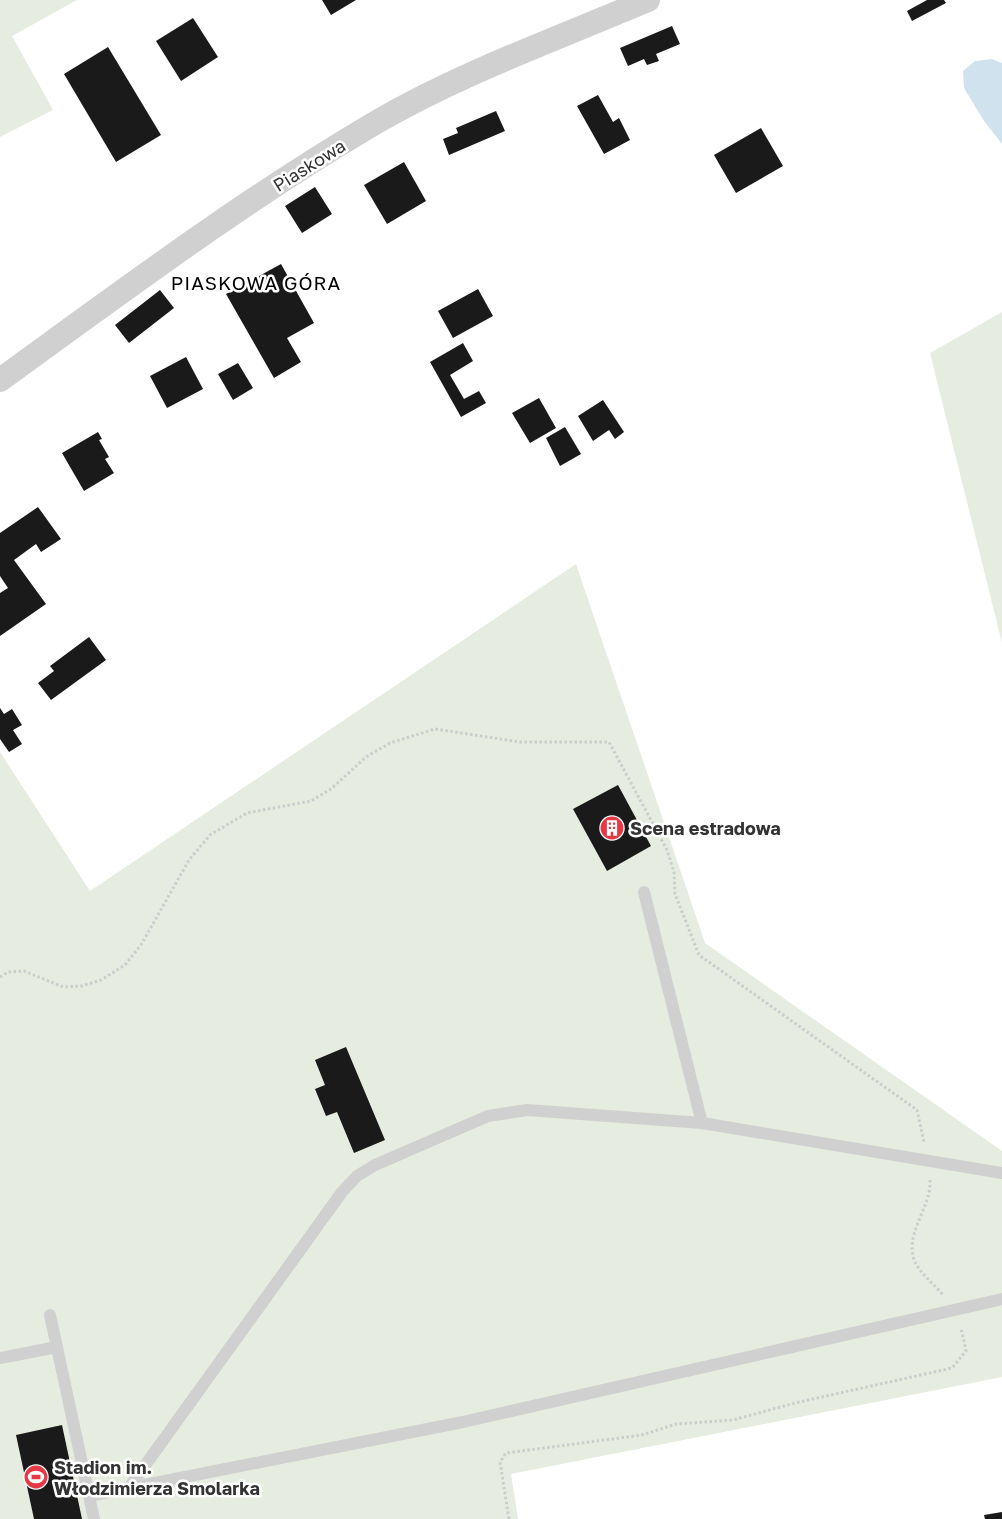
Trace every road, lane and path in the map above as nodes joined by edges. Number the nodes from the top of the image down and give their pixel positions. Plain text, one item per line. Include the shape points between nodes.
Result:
1 (648, 0) edge
2 (0, 380) edge
3 (268, 808) dead end
4 (644, 892) dead end
5 (0, 977) edge
6 (702, 1123) junction
7 (1002, 1173) edge
8 (1002, 1299) edge
9 (957, 1310) junction
10 (50, 1315) dead end
11 (57, 1347) junction
12 (0, 1358) edge
13 (128, 1489) junction
14 (89, 1496) junction
15 (94, 1519) edge
16 (509, 1519) edge

1 - 2 street, Piaskowa via 462,78 376,123 208,230
3 - 5 path via 247,813 210,835 190,860 141,945 125,966 101,980 82,986 63,987 24,971 8,972
4 - 6 lane
6 - 7 lane
6 - 13 lane via 526,1110 488,1116 375,1165 357,1176 342,1192
8 - 9 lane
9 - 13 lane via 463,1422
9 - 16 path via 966,1351 952,1368 795,1402 733,1420 676,1424 642,1435 506,1453 500,1462
10 - 11 lane
11 - 12 lane
11 - 14 lane
13 - 14 lane
14 - 15 lane

